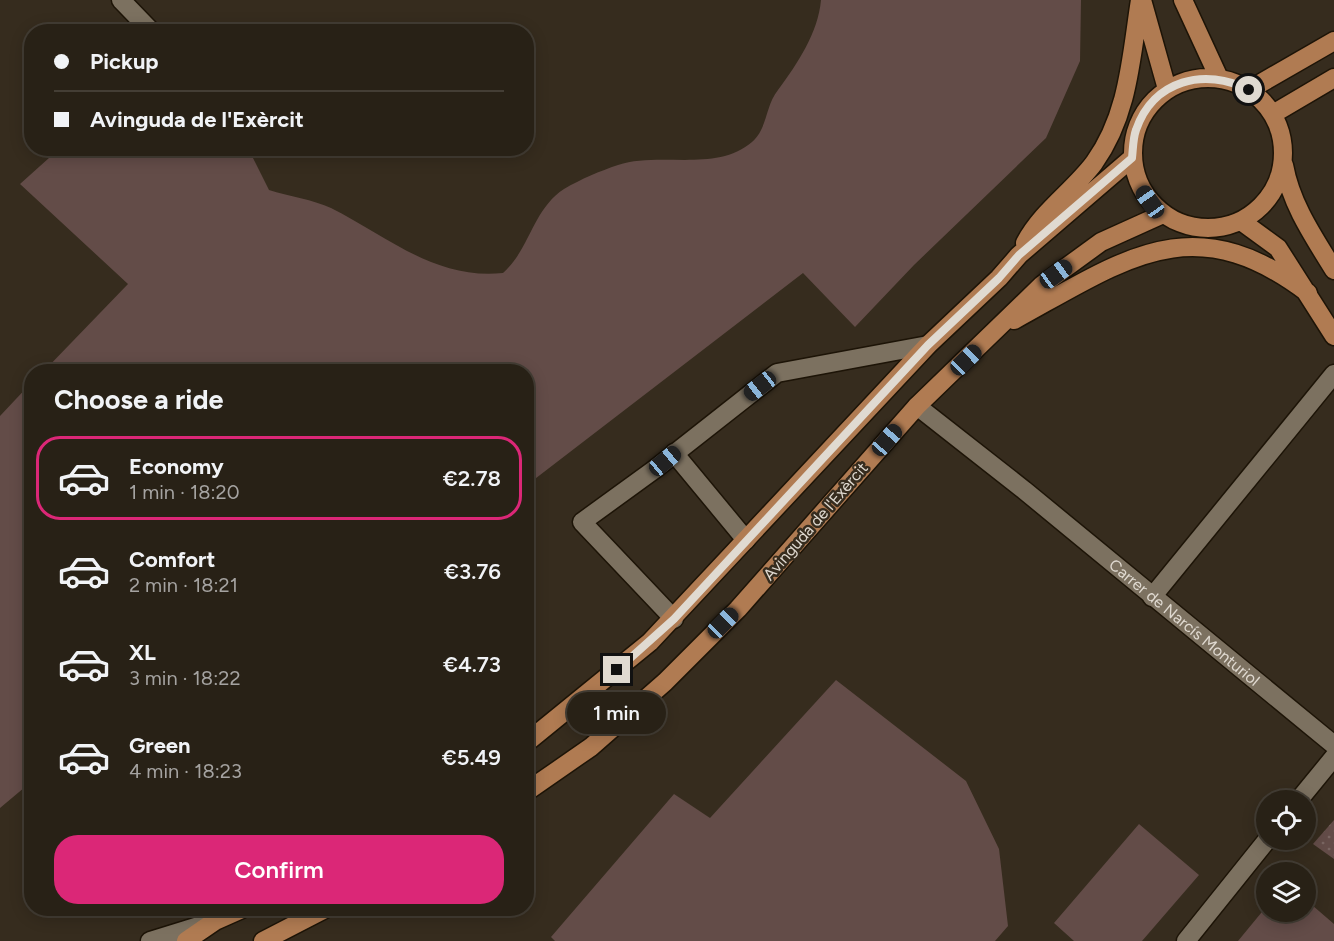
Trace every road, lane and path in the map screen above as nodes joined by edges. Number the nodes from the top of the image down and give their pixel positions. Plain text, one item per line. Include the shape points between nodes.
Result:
1 (121, 0) edge
2 (1141, 0) edge
3 (1183, 0) edge
4 (144, 24) edge
5 (1334, 41) edge
6 (1219, 78) junction
7 (1334, 78) edge
8 (1167, 89) junction
9 (1249, 90) junction
10 (1273, 114) junction
11 (1132, 158) junction
12 (1283, 161) junction
13 (1162, 214) junction
14 (1241, 221) junction
15 (1019, 255) junction
16 (1334, 270) edge
17 (1308, 293) junction
18 (998, 329) junction
19 (1334, 336) edge
20 (928, 345) junction
21 (1334, 374) edge
22 (917, 406) junction
23 (674, 453) junction
24 (746, 540) junction
25 (1152, 597) junction
26 (674, 619) junction
27 (534, 737) edge
28 (1334, 745) edge
29 (1334, 757) edge
30 (534, 786) edge
31 (1307, 790) edge
32 (1259, 850) edge
33 (226, 916) edge
34 (311, 916) edge
35 (215, 921) junction
36 (150, 941) edge
37 (186, 941) edge
38 (263, 941) edge
39 (1186, 941) edge

1 - 4 street
2 - 8 main road
2 - 15 main road via 1123,109 1094,163 1034,226
3 - 6 main road
5 - 9 main road
6 - 8 main road via 1192,79
6 - 9 main road
7 - 10 main road
8 - 11 main road via 1147,107 1135,131
9 - 10 main road
10 - 12 main road via 1282,137
11 - 13 main road via 1141,189
11 - 15 main road
12 - 14 main road via 1272,193
12 - 16 main road via 1287,184 1299,212
13 - 14 main road via 1187,226 1215,228
13 - 18 main road, Avinguda de l'Exèrcit via 1101,242 1042,285
14 - 17 main road via 1278,248
15 - 20 main road
17 - 18 main road via 1284,274 1252,258 1194,245 1161,249 1110,267
17 - 19 main road
18 - 22 main road, Avinguda de l'Exèrcit
20 - 23 street via 777,373
20 - 24 main road
21 - 25 street
22 - 25 street, Carrer de Narcís Monturiol
22 - 30 main road, Avinguda de l'Exèrcit via 738,609 665,682 591,747
23 - 24 street
23 - 26 street via 582,522
24 - 26 main road
25 - 28 street, Carrer de Narcís Monturiol
26 - 27 main road
29 - 31 street
32 - 39 street
33 - 35 main road
34 - 38 main road
35 - 36 street
35 - 37 main road

